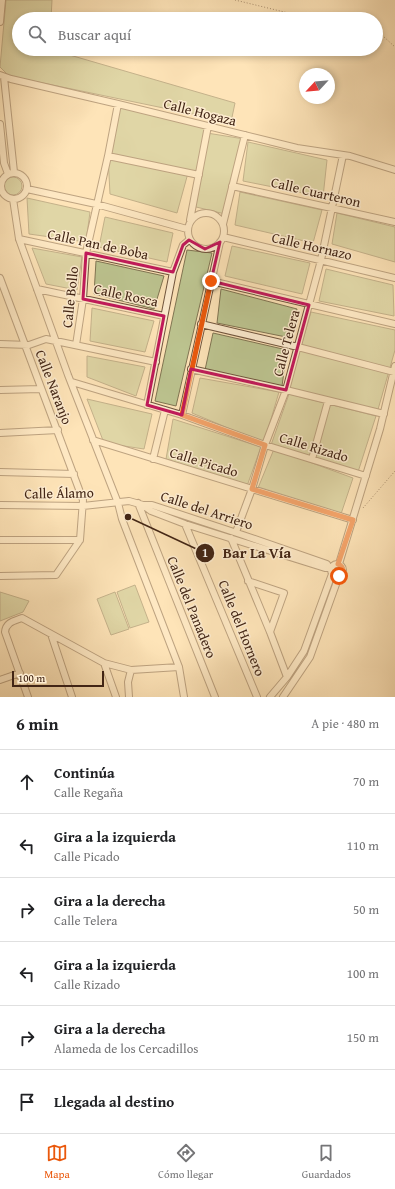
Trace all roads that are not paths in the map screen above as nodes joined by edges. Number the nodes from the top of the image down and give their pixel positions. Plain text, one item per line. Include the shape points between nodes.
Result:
1 (2, 0) edge
2 (0, 22) edge
3 (2, 76) edge
4 (118, 104) junction
5 (0, 124) edge
6 (208, 126) junction
7 (245, 135) junction
8 (344, 155) junction
9 (108, 156) junction
10 (395, 170) edge
11 (11, 173) junction
12 (199, 175) junction
13 (0, 186) edge
14 (232, 186) junction
15 (27, 189) junction
16 (13, 199) junction
17 (96, 204) junction
18 (333, 208) junction
19 (190, 220) junction
20 (395, 222) edge
21 (223, 224) junction
22 (187, 229) junction
23 (19, 239) junction
24 (190, 240) junction
25 (222, 240) junction
26 (86, 253) junction
27 (321, 260) junction
28 (173, 272) junction
29 (0, 278) edge
30 (395, 278) edge
31 (211, 281) junction
32 (37, 289) junction
33 (83, 299) junction
34 (309, 305) junction
35 (164, 316) junction
36 (201, 324) junction
37 (395, 324) edge
38 (56, 341) junction
39 (0, 344) edge
40 (24, 344) junction
41 (76, 345) junction
42 (298, 347) junction
43 (156, 362) junction
44 (394, 369) edge
45 (191, 370) junction
46 (72, 382) junction
47 (41, 389) junction
48 (0, 390) edge
49 (286, 390) junction
50 (328, 401) junction
51 (147, 405) junction
52 (165, 410) junction
53 (384, 414) junction
54 (182, 415) junction
55 (58, 430) junction
56 (0, 433) edge
57 (93, 440) junction
58 (265, 445) junction
59 (153, 459) junction
60 (312, 459) junction
61 (0, 472) edge
62 (74, 474) junction
63 (366, 476) junction
64 (252, 489) junction
65 (118, 503) junction
66 (141, 504) junction
67 (0, 505) edge
68 (83, 506) junction
69 (353, 520) junction
70 (185, 524) junction
71 (236, 532) junction
72 (231, 538) junction
73 (0, 540) edge
74 (80, 540) junction
75 (338, 564) junction
76 (330, 570) junction
77 (0, 576) edge
78 (339, 576) junction
79 (248, 581) junction
80 (270, 632) junction
81 (51, 634) junction
82 (104, 663) junction
83 (179, 667) junction
84 (131, 670) junction
85 (20, 673) junction
86 (287, 677) junction
87 (0, 680) edge
88 (28, 697) edge
89 (72, 697) edge
90 (116, 697) edge
91 (129, 697) edge
92 (184, 697) edge
93 (215, 697) edge
94 (257, 697) edge
95 (270, 697) edge
96 (283, 697) edge

1 - 2 street
3 - 4 street, Calle Hogaza
3 - 11 street
4 - 6 street, Calle Hogaza
4 - 9 street, Calle Bollo
5 - 11 street via 4,163
6 - 7 street, Calle Hogaza
6 - 12 street
7 - 8 street, Calle Hogaza via 297,148
7 - 14 street
8 - 10 street, Calle Hogaza
8 - 18 street, Calle Telera
9 - 12 street
9 - 17 street, Calle Bollo
11 - 13 street via 3,178
11 - 15 street via 19,173 26,180
12 - 19 street
13 - 16 street via 4,195
14 - 18 street, Calle Cuarteron
14 - 21 street
15 - 16 street via 22,197
15 - 17 street
16 - 23 street
17 - 22 street
17 - 26 street, Calle Bollo
18 - 20 street, Calle Cuarteron
18 - 27 street, Calle Telera
19 - 21 street via 197,214 207,212 219,218
19 - 22 street
21 - 25 street
22 - 24 street
23 - 26 street, Calle Pan de Boba
23 - 32 street
24 - 25 street via 194,245 205,249 216,246
24 - 28 street via 183,245
25 - 27 street, Calle Hornazo
25 - 31 street
26 - 28 street, Calle Pan de Boba
26 - 33 street, Calle Bollo
27 - 30 street, Calle Hornazo
27 - 34 street, Calle Telera
28 - 35 street
29 - 40 street, Calle Naranjo
31 - 34 street
31 - 36 street
32 - 33 street, Calle Rosca
32 - 38 street
33 - 35 street, Calle Rosca
33 - 41 street, Calle Bollo
34 - 37 street
34 - 42 street, Calle Telera
35 - 43 street
36 - 42 street
36 - 45 street
38 - 40 street via 46,339 29,345
38 - 41 street
38 - 46 street
39 - 40 street
40 - 47 street, Calle Naranjo
41 - 43 street
42 - 44 street
42 - 49 street, Calle Telera
43 - 51 street
44 - 53 street
45 - 49 street
45 - 54 street
46 - 51 street, Calle Rizado
46 - 57 street
47 - 48 street
47 - 55 street, Calle Naranjo
49 - 50 street
49 - 58 street, Calle Telera
50 - 53 street
50 - 60 street
51 - 52 street, Calle Rizado
52 - 54 street, Calle Rizado
52 - 59 street
53 - 63 street
54 - 58 street, Calle Rizado
55 - 56 street
55 - 62 street, Calle Naranjo
57 - 59 street, Calle Picado
57 - 65 street
58 - 60 street, Calle Rizado
58 - 64 street, Calle Telera
59 - 64 street, Calle Picado
60 - 63 street, Calle Rizado
61 - 62 street
62 - 68 street, Calle Naranjo
63 - 69 street
64 - 69 street, Calle Picado
64 - 71 street, Calle Telera
65 - 66 street, Calle del Arriero via 129,501
65 - 68 street, Calle Álamo
65 - 83 street via 122,520
66 - 70 street, Calle del Arriero via 150,511
66 - 71 street, Calle del Arriero via 152,505
66 - 93 street, Calle del Panadero
67 - 68 street, Calle Álamo
68 - 74 street, Calle Naranjo
69 - 75 street
70 - 72 street, Calle del Arriero
70 - 94 street, Calle del Hornero
71 - 76 street, Calle del Arriero via 327,564
72 - 76 street, Calle del Arriero
72 - 79 street
73 - 74 street
74 - 77 street via 56,575
75 - 76 street via 334,564
75 - 78 street via 343,570
76 - 78 street via 334,576
76 - 86 street via 304,651
78 - 96 street via 310,657
79 - 80 street
79 - 80 street via 284,593
80 - 86 street
81 - 82 street
81 - 85 street via 22,618 8,624 5,632
81 - 89 street
82 - 84 street
82 - 90 street
83 - 84 street
83 - 92 street
84 - 91 street via 128,682
85 - 87 street
85 - 88 street
86 - 95 street

